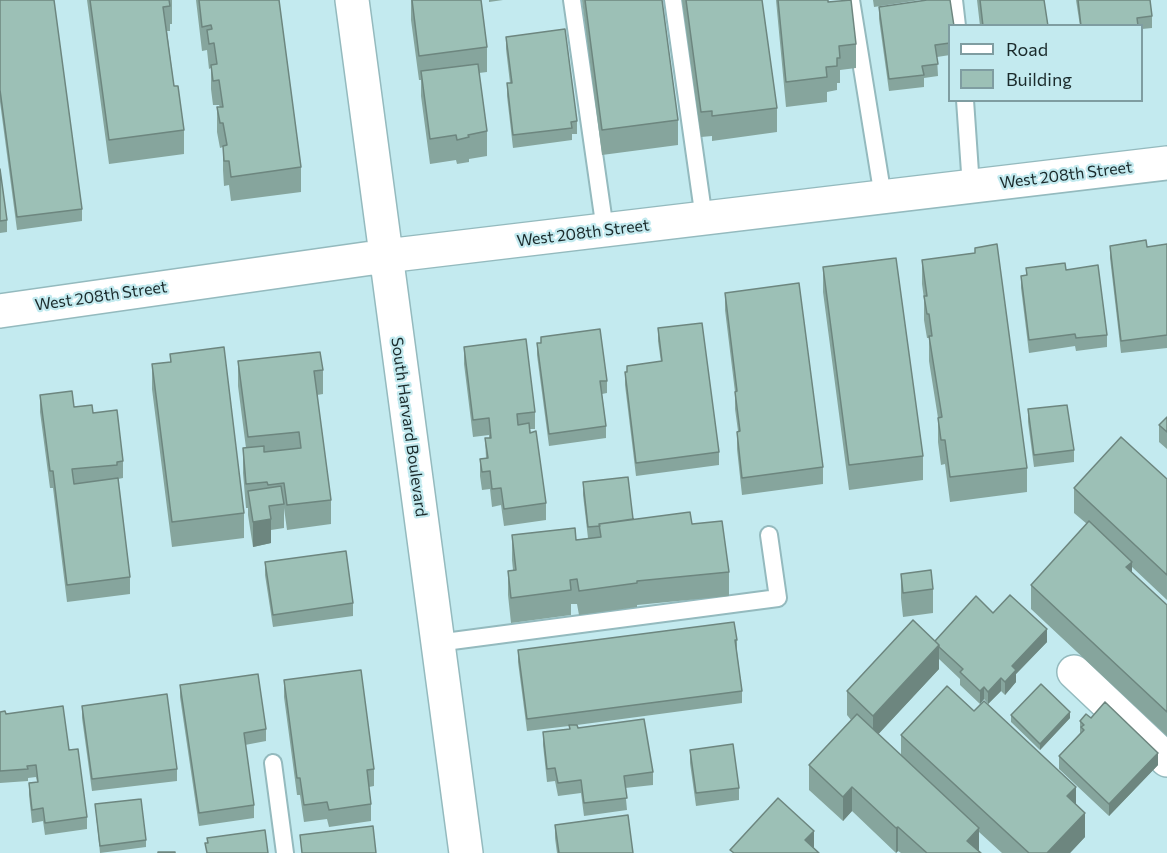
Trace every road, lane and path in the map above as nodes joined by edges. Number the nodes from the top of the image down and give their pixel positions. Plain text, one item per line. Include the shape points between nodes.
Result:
1 (352, 0) edge
2 (572, 0) edge
3 (673, 0) edge
4 (851, 0) edge
5 (954, 0) edge
6 (957, 24) edge
7 (965, 102) edge
8 (1167, 163) edge
9 (971, 186) junction
10 (883, 197) junction
11 (704, 219) junction
12 (605, 230) junction
13 (386, 256) junction
14 (0, 311) edge
15 (769, 535) dead end
16 (438, 643) junction
17 (1074, 672) dead end
18 (1167, 760) edge
19 (273, 763) dead end
20 (285, 853) edge
21 (466, 853) edge

1 - 13 street, South Harvard Boulevard
2 - 12 lane
3 - 11 lane
4 - 10 lane
5 - 6 lane
7 - 9 lane
8 - 9 street, West 208th Street
9 - 10 street, West 208th Street
10 - 11 street, West 208th Street
11 - 12 street, West 208th Street
12 - 13 street, West 208th Street
13 - 14 street, West 208th Street
13 - 16 street, South Harvard Boulevard
15 - 16 lane via 778,598
16 - 21 street, South Harvard Boulevard
17 - 18 street
19 - 20 lane

